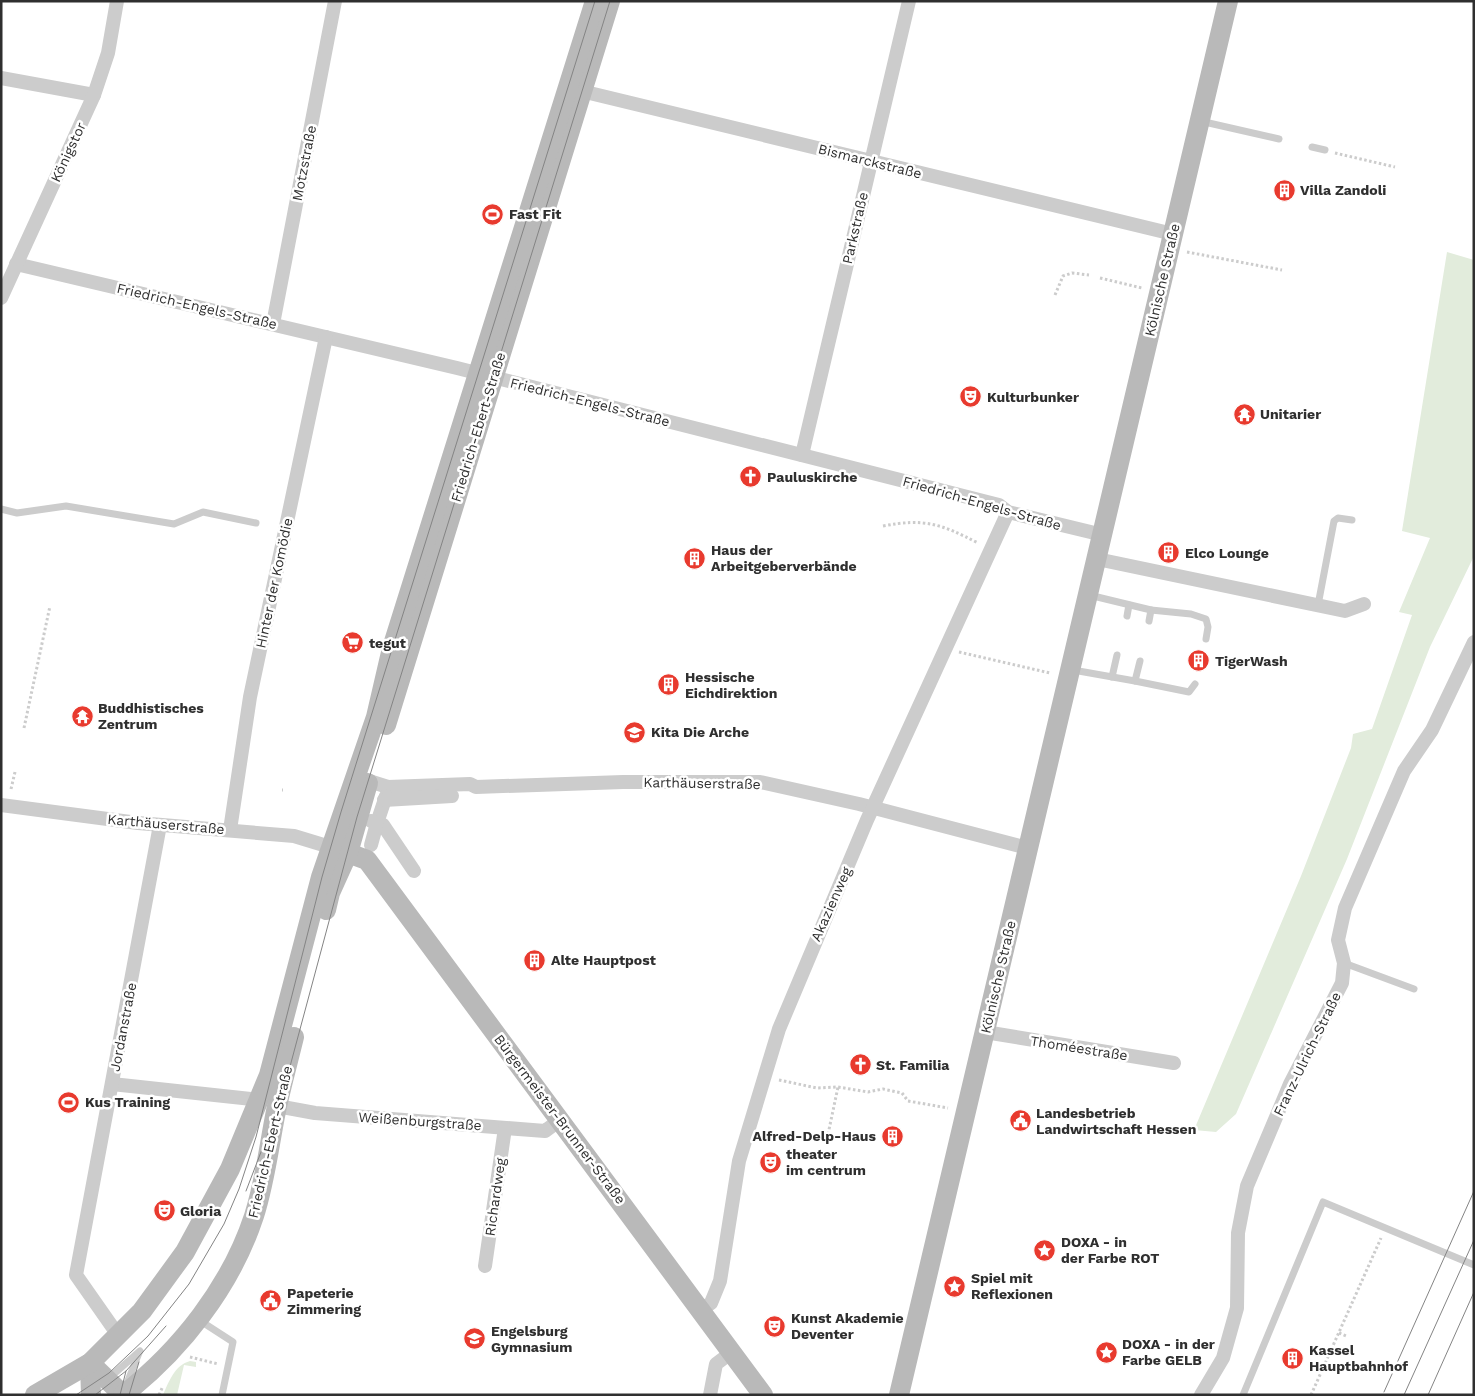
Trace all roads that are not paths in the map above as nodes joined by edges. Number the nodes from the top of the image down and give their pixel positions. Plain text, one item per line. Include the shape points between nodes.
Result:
1 (118, 1) edge
2 (335, 1) edge
3 (595, 1) edge
4 (610, 1) edge
5 (909, 1) edge
6 (1228, 1) edge
7 (1, 78) edge
8 (576, 89) junction
9 (94, 95) junction
10 (1200, 121) junction
11 (1279, 139) dead end
12 (1312, 147) dead end
13 (1325, 150) road end
14 (871, 161) junction
15 (1171, 241) junction
16 (16, 264) junction
17 (1, 298) edge
18 (273, 324) junction
19 (326, 337) junction
20 (486, 376) junction
21 (802, 455) junction
22 (1, 509) edge
23 (1008, 512) junction
24 (1352, 520) dead end
25 (256, 523) dead end
26 (1103, 535) junction
27 (1097, 559) junction
28 (1088, 594) junction
29 (1364, 604) dead end
30 (1130, 605) junction
31 (1318, 605) junction
32 (1151, 610) junction
33 (1127, 616) dead end
34 (1149, 621) dead end
35 (1206, 639) dead end
36 (1474, 642) edge
37 (1117, 655) dead end
38 (1140, 660) dead end
39 (1071, 670) junction
40 (1112, 677) junction
41 (1135, 681) junction
42 (1195, 684) dead end
43 (369, 781) junction
44 (452, 796) dead end
45 (1, 805) edge
46 (873, 809) junction
47 (372, 822) junction
48 (160, 825) junction
49 (230, 830) junction
50 (371, 844) dead end
51 (1028, 848) junction
52 (339, 850) junction
53 (414, 871) dead end
54 (1344, 963) junction
55 (1414, 989) dead end
56 (985, 1032) junction
57 (1174, 1063) dead end
58 (112, 1084) junction
59 (269, 1103) junction
60 (560, 1120) junction
61 (505, 1128) junction
62 (1474, 1265) edge
63 (485, 1266) dead end
64 (701, 1310) junction
65 (198, 1319) junction
66 (118, 1336) junction
67 (732, 1352) junction
68 (90, 1363) junction
69 (107, 1380) junction
70 (88, 1393) edge
71 (35, 1395) edge
72 (123, 1395) edge
73 (222, 1395) edge
74 (710, 1395) edge
75 (763, 1395) edge
76 (898, 1395) edge
77 (1201, 1395) edge
78 (1243, 1395) edge

1 - 9 street, Königstor via 108,53
2 - 18 street, Motzstraße
3 - 8 main road, Friedrich-Ebert-Straße
4 - 8 main road, Friedrich-Ebert-Straße
5 - 14 street, Parkstraße
6 - 10 main road, Kölnische Straße
7 - 9 street
8 - 14 street, Bismarckstraße
8 - 20 main road, Friedrich-Ebert-Straße
9 - 16 street, Königstor
10 - 11 lane
10 - 15 main road, Kölnische Straße
12 - 13 lane
14 - 15 street, Bismarckstraße
14 - 21 street, Parkstraße
15 - 26 main road, Kölnische Straße
16 - 17 street, Königstor
16 - 18 street, Friedrich-Engels-Straße
18 - 19 street, Friedrich-Engels-Straße
19 - 20 street, Friedrich-Engels-Straße
19 - 49 street, Hinter der Komödie via 250,697
20 - 21 street, Friedrich-Engels-Straße
20 - 43 main road, Friedrich-Ebert-Straße
20 - 52 main road, Friedrich-Ebert-Straße via 392,648 376,718 350,798
21 - 23 street, Friedrich-Engels-Straße via 999,505
22 - 25 lane via 17,513 66,506 174,524 203,512
23 - 26 street, Friedrich-Engels-Straße
23 - 46 street, Akazienweg
24 - 31 lane via 1338,518 1334,521
26 - 27 main road, Kölnische Straße
27 - 28 main road, Kölnische Straße
27 - 31 street
28 - 30 lane
28 - 39 main road, Kölnische Straße
29 - 31 street via 1345,611
30 - 32 lane
30 - 33 lane
32 - 34 lane
32 - 35 lane via 1191,614 1206,619
36 - 54 street, Franz-Ulrich-Straße via 1432,730 1404,771 1345,908 1338,940
37 - 40 lane
38 - 41 lane
39 - 40 lane
39 - 51 main road, Kölnische Straße
40 - 41 lane
41 - 42 lane via 1189,692
43 - 46 street, Karthäuserstraße via 388,787 760,782
43 - 52 main road, Friedrich-Ebert-Straße
44 - 47 street via 385,798
45 - 48 street, Karthäuserstraße
46 - 51 street, Karthäuserstraße
46 - 64 street, Akazienweg via 779,1029 739,1161 720,1281 711,1303
47 - 50 street
47 - 53 street via 383,825
48 - 49 street, Karthäuserstraße
48 - 58 street, Jordanstraße
49 - 52 street, Karthäuserstraße via 294,836
51 - 56 main road, Kölnische Straße
52 - 59 main road, Friedrich-Ebert-Straße via 330,893
52 - 59 main road, Friedrich-Ebert-Straße via 277,1050
52 - 60 main road, Bürgermeister-Brunner-Straße via 367,860
54 - 55 lane
54 - 77 street, Franz-Ulrich-Straße via 1342,983 1290,1084 1247,1186 1238,1233 1237,1308 1223,1358
56 - 57 street, Thoméestraße
56 - 76 main road, Kölnische Straße
58 - 59 street, Weißenburgstraße
58 - 66 street, Jordanstraße via 76,1275
59 - 61 street, Weißenburgstraße via 315,1113
59 - 65 main road, Friedrich-Ebert-Straße via 260,1196 236,1260
59 - 66 main road, Friedrich-Ebert-Straße via 185,1252 142,1312
60 - 61 street, Weißenburgstraße via 545,1131
60 - 64 main road, Bürgermeister-Brunner-Straße
61 - 63 street, Richardweg
62 - 78 lane via 1323,1202
64 - 67 main road, Bürgermeister-Brunner-Straße
65 - 72 main road, Friedrich-Ebert-Straße via 168,1356
65 - 73 lane via 233,1342
66 - 68 main road, Friedrich-Ebert-Straße
67 - 74 street via 716,1364
67 - 75 main road, Bürgermeister-Brunner-Straße
68 - 69 main road
68 - 70 main road
68 - 71 main road, Friedrich-Ebert-Straße
69 - 70 lane
69 - 72 main road
69 - 72 lane via 140,1351

